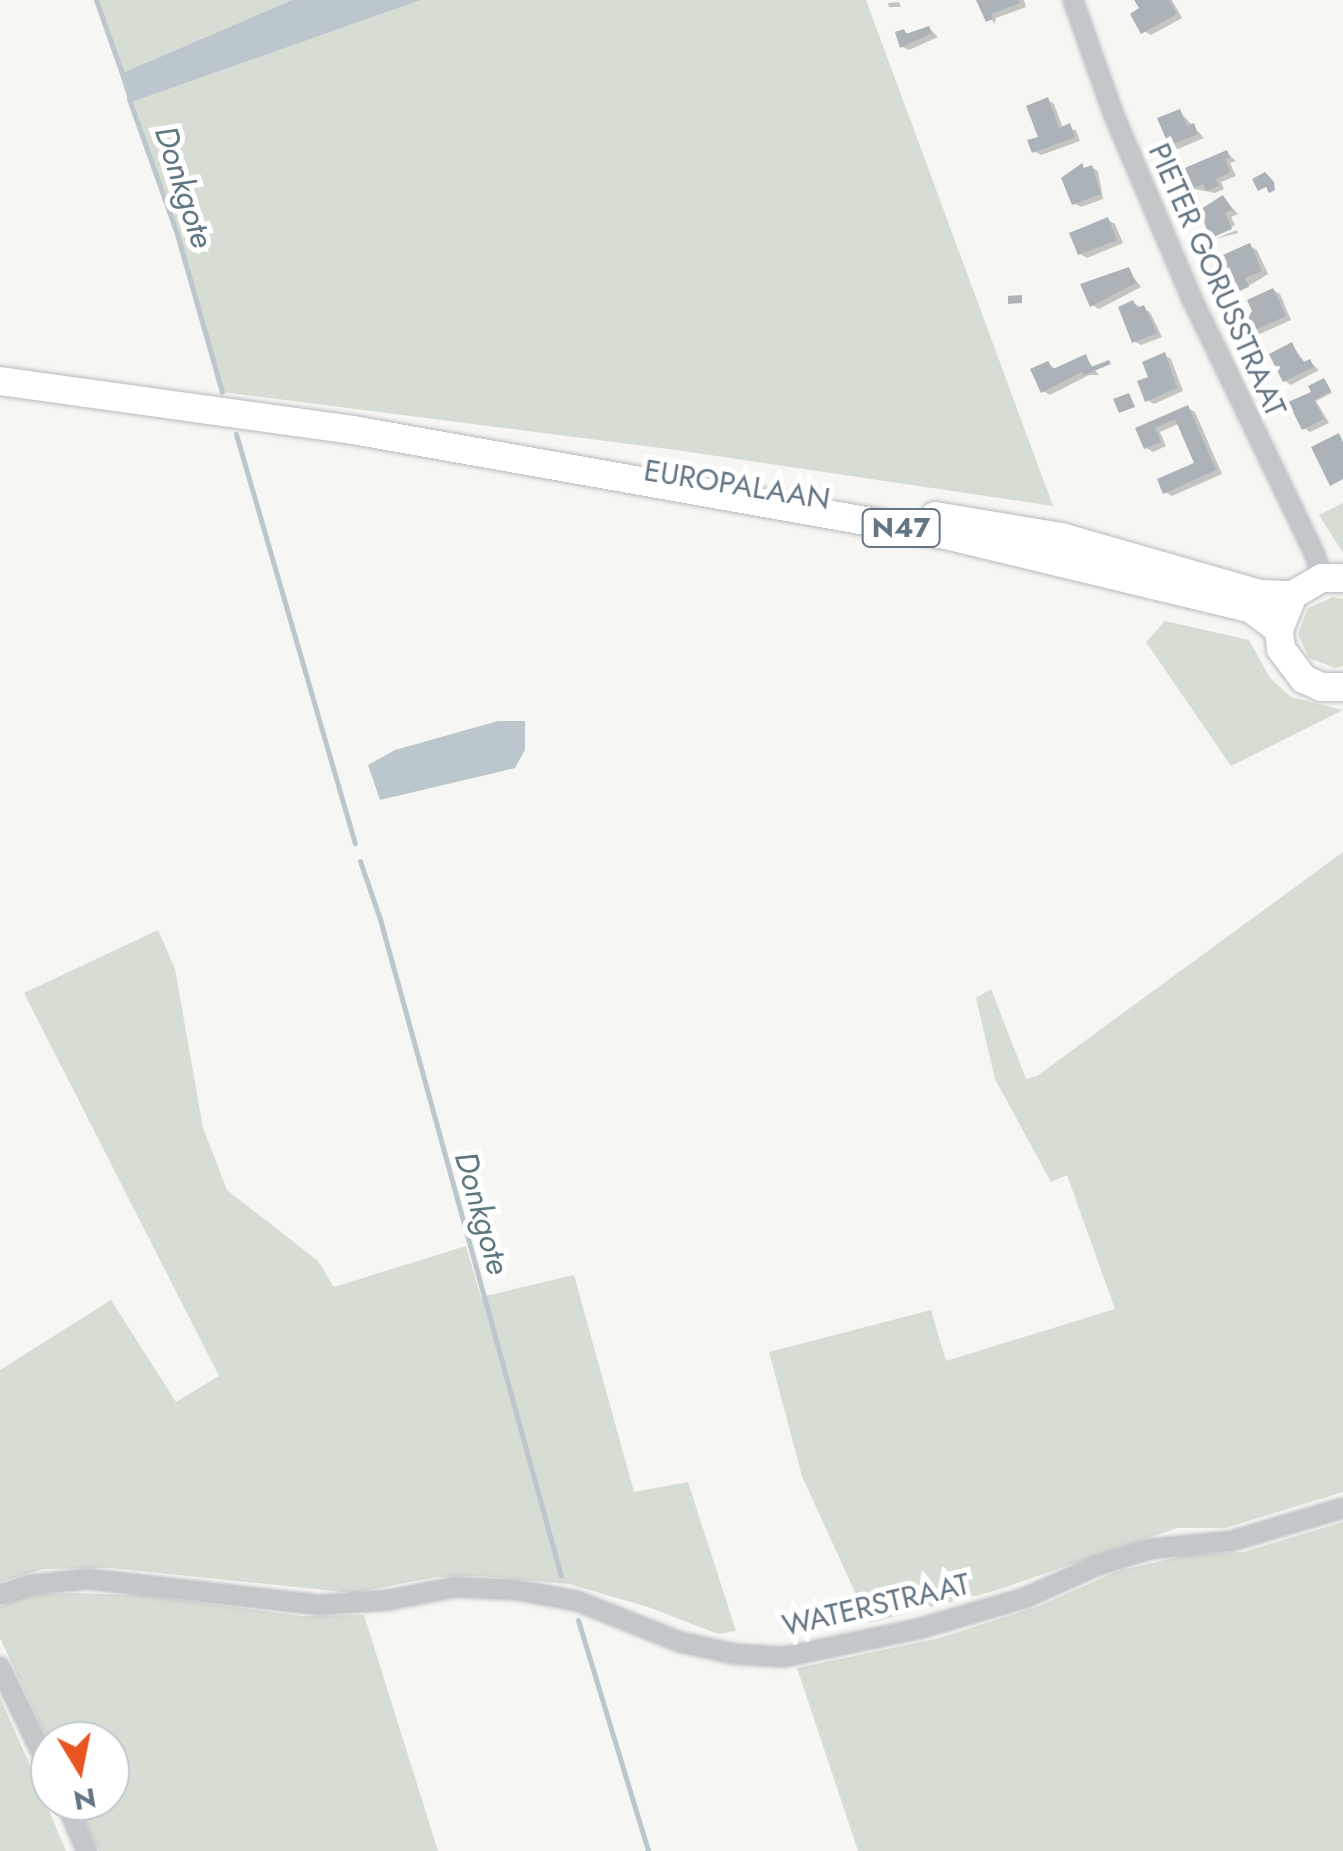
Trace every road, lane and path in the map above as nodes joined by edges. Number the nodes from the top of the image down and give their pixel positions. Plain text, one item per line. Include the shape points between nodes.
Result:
1 (1072, 0) edge
2 (0, 381) edge
3 (353, 430) junction
4 (1332, 578) edge
5 (1294, 595) junction
6 (1278, 630) junction
7 (1343, 688) edge
8 (1343, 1508) edge
9 (0, 1595) edge
10 (0, 1667) edge
11 (30, 1729) edge
12 (73, 1821) edge
13 (86, 1851) edge

1 - 4 street, PIETER GORUSSTRAAT via 1191,297
2 - 3 main road, EUROPALAAN / N47
3 - 5 main road, EUROPALAAN / N47 via 408,433 1061,537 1260,594
3 - 6 main road, EUROPALAAN / N47 via 945,536 1250,608
4 - 5 main road
5 - 6 main road
6 - 7 main road via 1281,650 1304,680
8 - 9 street, WATERSTRAAT via 1231,1540 1150,1549 1007,1603 784,1657 680,1642 576,1601 517,1590 455,1587 318,1605 88,1578 29,1584
10 - 11 street
12 - 13 street

